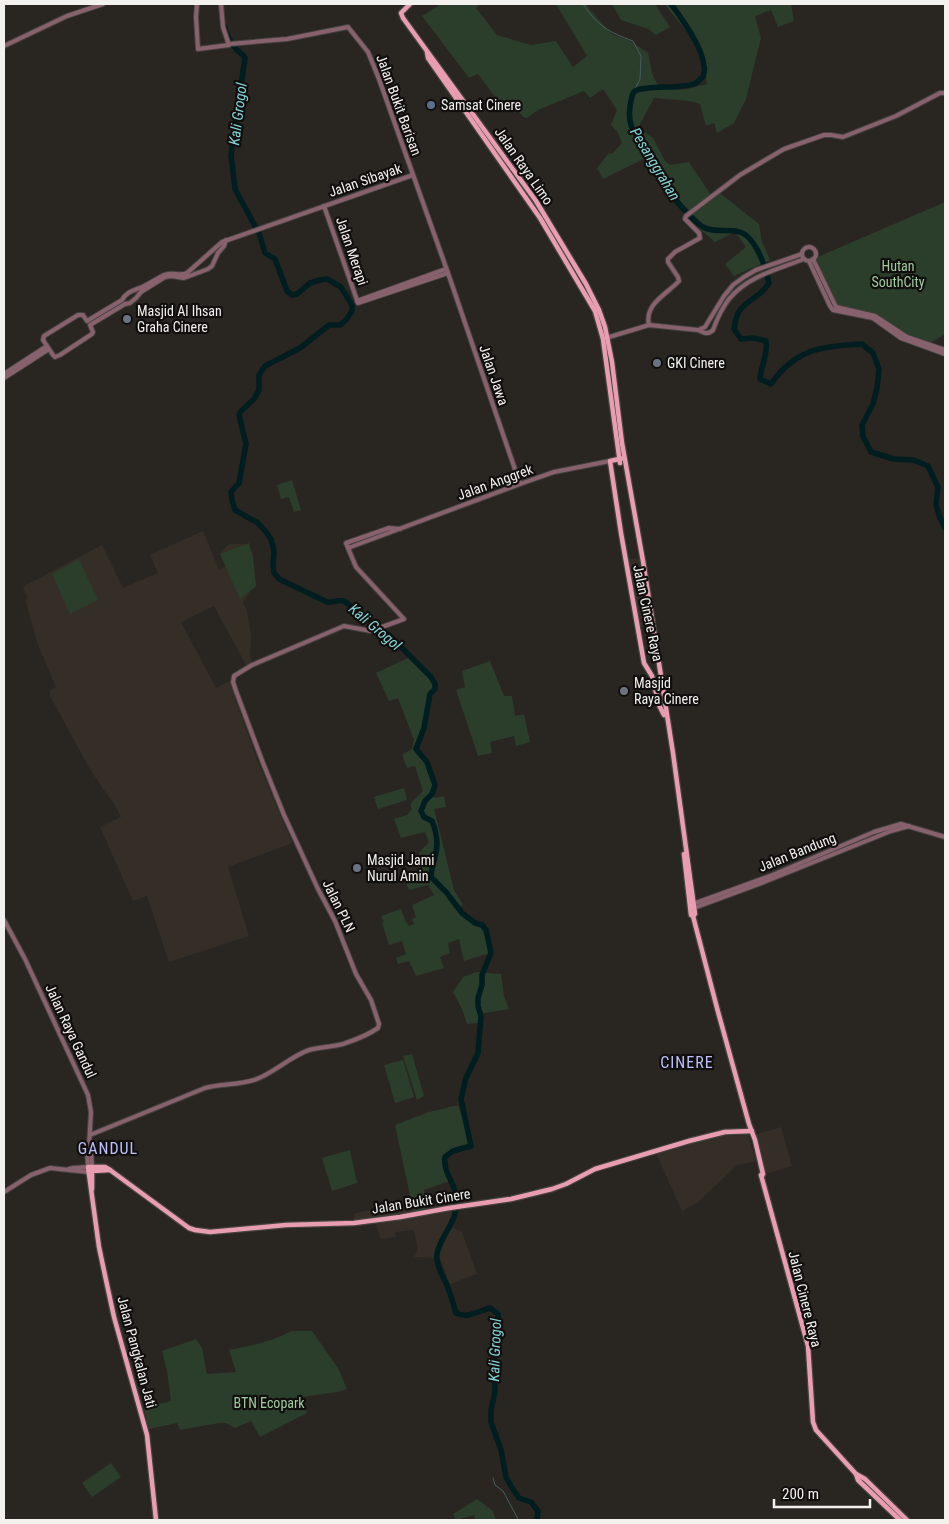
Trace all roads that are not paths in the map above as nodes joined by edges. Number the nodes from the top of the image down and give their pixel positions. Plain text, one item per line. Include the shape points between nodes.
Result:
1 (103, 4) edge
2 (197, 4) edge
3 (221, 4) edge
4 (410, 4) edge
5 (232, 44) junction
6 (4, 46) edge
7 (945, 93) edge
8 (413, 176) junction
9 (324, 206) junction
10 (226, 240) junction
11 (802, 254) junction
12 (804, 259) junction
13 (811, 260) junction
14 (447, 271) junction
15 (140, 290) junction
16 (123, 302) junction
17 (89, 323) junction
18 (649, 325) junction
19 (698, 330) junction
20 (605, 338) junction
21 (48, 347) junction
22 (945, 350) edge
23 (945, 354) edge
24 (4, 374) edge
25 (4, 378) edge
26 (622, 461) junction
27 (610, 462) junction
28 (520, 484) junction
29 (632, 501) junction
30 (400, 529) junction
31 (348, 548) junction
32 (657, 670) dead end
33 (945, 837) edge
34 (694, 906) junction
35 (693, 916) junction
36 (4, 920) edge
37 (749, 1129) junction
38 (90, 1135) junction
39 (90, 1169) junction
40 (4, 1192) edge
41 (856, 1474) junction
42 (156, 1520) edge
43 (900, 1520) edge
44 (907, 1520) edge

1 - 6 street via 67,16
2 - 5 street via 198,49
3 - 5 street via 223,26
4 - 20 main road, Jalan Raya Limo via 401,13 428,58 510,170 595,311
5 - 8 street, Jalan Bukit Barisan via 280,40 348,27 370,56
7 - 18 street via 843,138 824,135 784,149 696,208 685,219 700,238 668,259 679,281 654,304 648,315
8 - 9 street, Jalan Sibayak
8 - 14 street, Jalan Bukit Barisan
9 - 10 street, Jalan Sibayak
9 - 14 street, Jalan Merapi via 358,302
10 - 15 street, Jalan Sibayak via 187,273 168,273
10 - 15 street via 208,269 184,278 165,277
11 - 12 street
11 - 13 street via 804,249 814,248 816,254
11 - 19 street via 750,274 733,285 704,328
12 - 13 street
12 - 19 street via 748,282 728,300 712,330 705,334
13 - 22 street via 836,306 875,316 907,337
13 - 23 street via 833,310 873,318 901,338
14 - 28 street, Jalan Jawa
15 - 16 street via 129,292
15 - 16 street via 128,304
16 - 17 street
17 - 21 street via 83,315 78,315 44,336
17 - 21 street via 92,334 60,355 55,357
18 - 19 street
18 - 20 street
20 - 26 main road, Jalan Raya Limo
21 - 24 street
21 - 25 street
26 - 27 main road, Jalan Anggrek
26 - 29 main road, Jalan Cinere Raya
27 - 28 street, Jalan Anggrek via 554,472
27 - 35 main road, Jalan Cinere Raya via 644,663 664,712
28 - 30 street, Jalan Anggrek
29 - 32 main road, Jalan Cinere Raya via 630,505
29 - 34 main road, Jalan Cinere Raya
30 - 31 street, Jalan Anggrek
30 - 31 street, Jalan Anggrek via 389,528 346,543
31 - 38 street, Jalan PLN via 356,567 404,619 371,631 344,626 252,665 233,679 274,791 335,921 356,974 371,1000 378,1028 342,1044 307,1051 255,1080 205,1088
33 - 34 street, Jalan Bandung via 901,824 874,832
34 - 35 main road, Jalan Cinere Raya
35 - 37 main road, Jalan Cinere Raya
36 - 38 street, Jalan Raya Gandul via 88,1096
37 - 39 main road, Jalan Bukit Cinere via 724,1132 622,1160 594,1169 566,1184 530,1195 374,1221 210,1232 189,1228 110,1170
37 - 41 main road, Jalan Cinere Raya via 808,1346 813,1422 816,1430
38 - 39 street, Jalan Raya Gandul via 87,1150
39 - 40 street, Jalan Bukit Cinere via 50,1168 31,1174
39 - 42 main road, Jalan Pangkalan Jati via 99,1247 114,1317 147,1435
41 - 43 main road, Jalan Cinere Raya via 858,1480
41 - 44 main road, Jalan Cinere Raya

